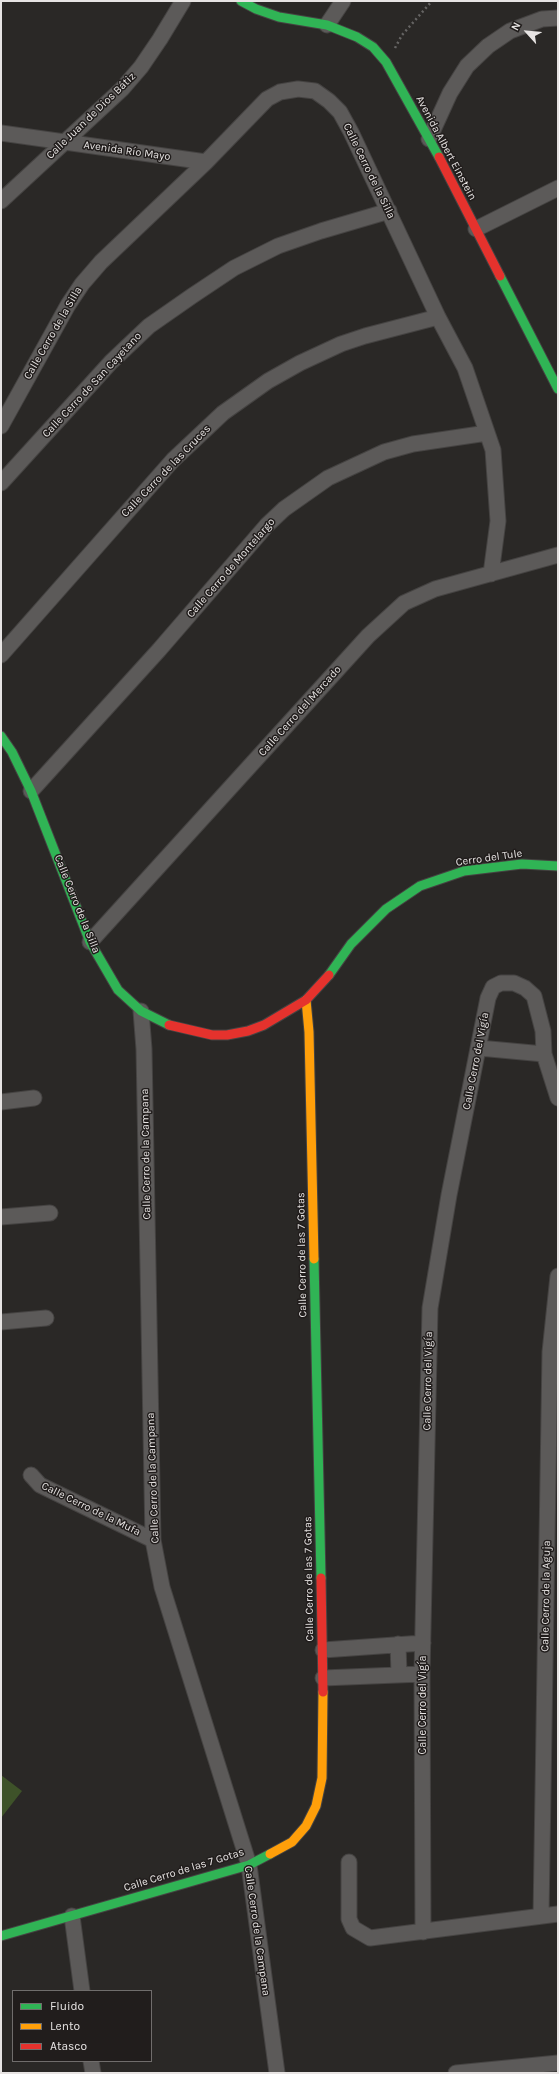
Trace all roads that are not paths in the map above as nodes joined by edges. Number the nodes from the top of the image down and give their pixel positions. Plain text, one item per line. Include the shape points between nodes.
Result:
1 (183, 1) edge
2 (242, 1) edge
3 (343, 1) edge
4 (558, 18) edge
5 (327, 25) junction
6 (1, 133) edge
7 (428, 139) junction
8 (64, 142) junction
9 (206, 162) junction
10 (558, 188) edge
11 (1, 201) edge
12 (389, 211) junction
13 (476, 229) junction
14 (438, 317) junction
15 (558, 389) edge
16 (6, 403) edge
17 (1, 426) edge
18 (487, 433) junction
19 (1, 483) edge
20 (558, 555) edge
21 (490, 574) junction
22 (1, 655) edge
23 (1, 736) edge
24 (31, 792) junction
25 (558, 866) edge
26 (90, 942) junction
27 (306, 1000) junction
28 (141, 1011) junction
29 (479, 1048) junction
30 (544, 1054) junction
31 (34, 1098) dead end
32 (558, 1098) edge
33 (1, 1102) edge
34 (50, 1213) dead end
35 (1, 1217) edge
36 (558, 1276) edge
37 (46, 1318) dead end
38 (1, 1322) edge
39 (31, 1475) dead end
40 (153, 1540) junction
41 (423, 1643) junction
42 (398, 1644) junction
43 (323, 1650) junction
44 (399, 1674) junction
45 (422, 1674) junction
46 (323, 1678) junction
47 (349, 1862) dead end
48 (249, 1864) junction
49 (558, 1914) edge
50 (72, 1916) junction
51 (541, 1916) junction
52 (423, 1932) junction
53 (1, 1936) edge
54 (82, 1990) edge
55 (91, 2062) edge
56 (558, 2063) edge
57 (93, 2073) edge
58 (277, 2073) edge
59 (456, 2073) edge

1 - 8 street, Calle Juan de Dios Bátiz via 141,67 122,89
2 - 5 street, Avenida Albert Einstein via 278,17
3 - 5 street
4 - 7 street via 542,19 510,31 488,46 467,66 450,93
5 - 7 street, Avenida Albert Einstein via 357,37 372,47 386,62
6 - 8 street, Avenida Río Mayo
7 - 13 street, Avenida Albert Einstein
8 - 9 street, Avenida Río Mayo
8 - 11 street, Calle Juan de Dios Bátiz
9 - 12 street, Calle Cerro de la Silla via 267,99 280,92 298,89 315,91 340,112
9 - 16 street, Calle Cerro de la Silla via 101,262 82,284
10 - 13 street
12 - 14 street, Calle Cerro de la Silla
12 - 19 street, Calle Cerro de San Cayetano via 278,246 234,268 148,326 111,362
13 - 15 street, Avenida Albert Einstein
14 - 18 street, Calle Cerro de la Silla via 465,368
14 - 22 street, Calle Cerro de las Cruces via 341,344 268,381 222,413 173,460 109,530
16 - 17 street, Calle Cerro de la Silla
18 - 21 street, Calle Cerro de la Silla via 493,450 498,521
18 - 24 street, Calle Cerro de Montelargo via 413,444 384,452 328,478 284,509 267,525
20 - 21 street, Calle Cerro del Mercado
21 - 26 street, Calle Cerro del Mercado via 436,589 404,603 363,642
23 - 24 street, Calle Cerro de la Silla via 12,752
24 - 26 street, Calle Cerro de la Silla
25 - 27 street, Cerro del Tule via 522,864 464,871 420,886 381,914 351,944 323,983
26 - 28 street, Calle Cerro de la Silla via 118,990
27 - 28 street, Calle Cerro de la Silla via 264,1025 227,1035 188,1031 165,1024
27 - 43 street, Calle Cerro de las 7 Gotas via 309,1032
28 - 40 street, Calle Cerro de la Campana
29 - 30 street
29 - 30 street, Calle Cerro del Vigía via 488,998 493,987 501,983 514,983 534,996 543,1031
29 - 41 street, Calle Cerro del Vigía via 449,1195 430,1308
30 - 32 street, Calle Cerro del Vigía
31 - 33 street
34 - 35 street
36 - 51 street, Calle Cerro de la Aguja via 550,1352
37 - 38 street
39 - 40 street, Calle Cerro de la Mufa via 40,1485
40 - 48 street, Calle Cerro de la Campana via 162,1587
41 - 42 street
41 - 45 street, Calle Cerro del Vigía
42 - 43 street
42 - 44 street
43 - 46 street, Calle Cerro de las 7 Gotas
44 - 45 street
44 - 46 street
45 - 52 street, Calle Cerro del Vigía
46 - 48 street, Calle Cerro de las 7 Gotas via 322,1778 316,1806 306,1826 292,1842
47 - 52 street via 349,1919 353,1928 370,1938
48 - 50 street, Calle Cerro de las 7 Gotas
48 - 58 street, Calle Cerro de la Campana
49 - 51 street
50 - 53 street, Calle Cerro de las 7 Gotas
50 - 54 street
51 - 52 street
55 - 57 street
56 - 59 street

